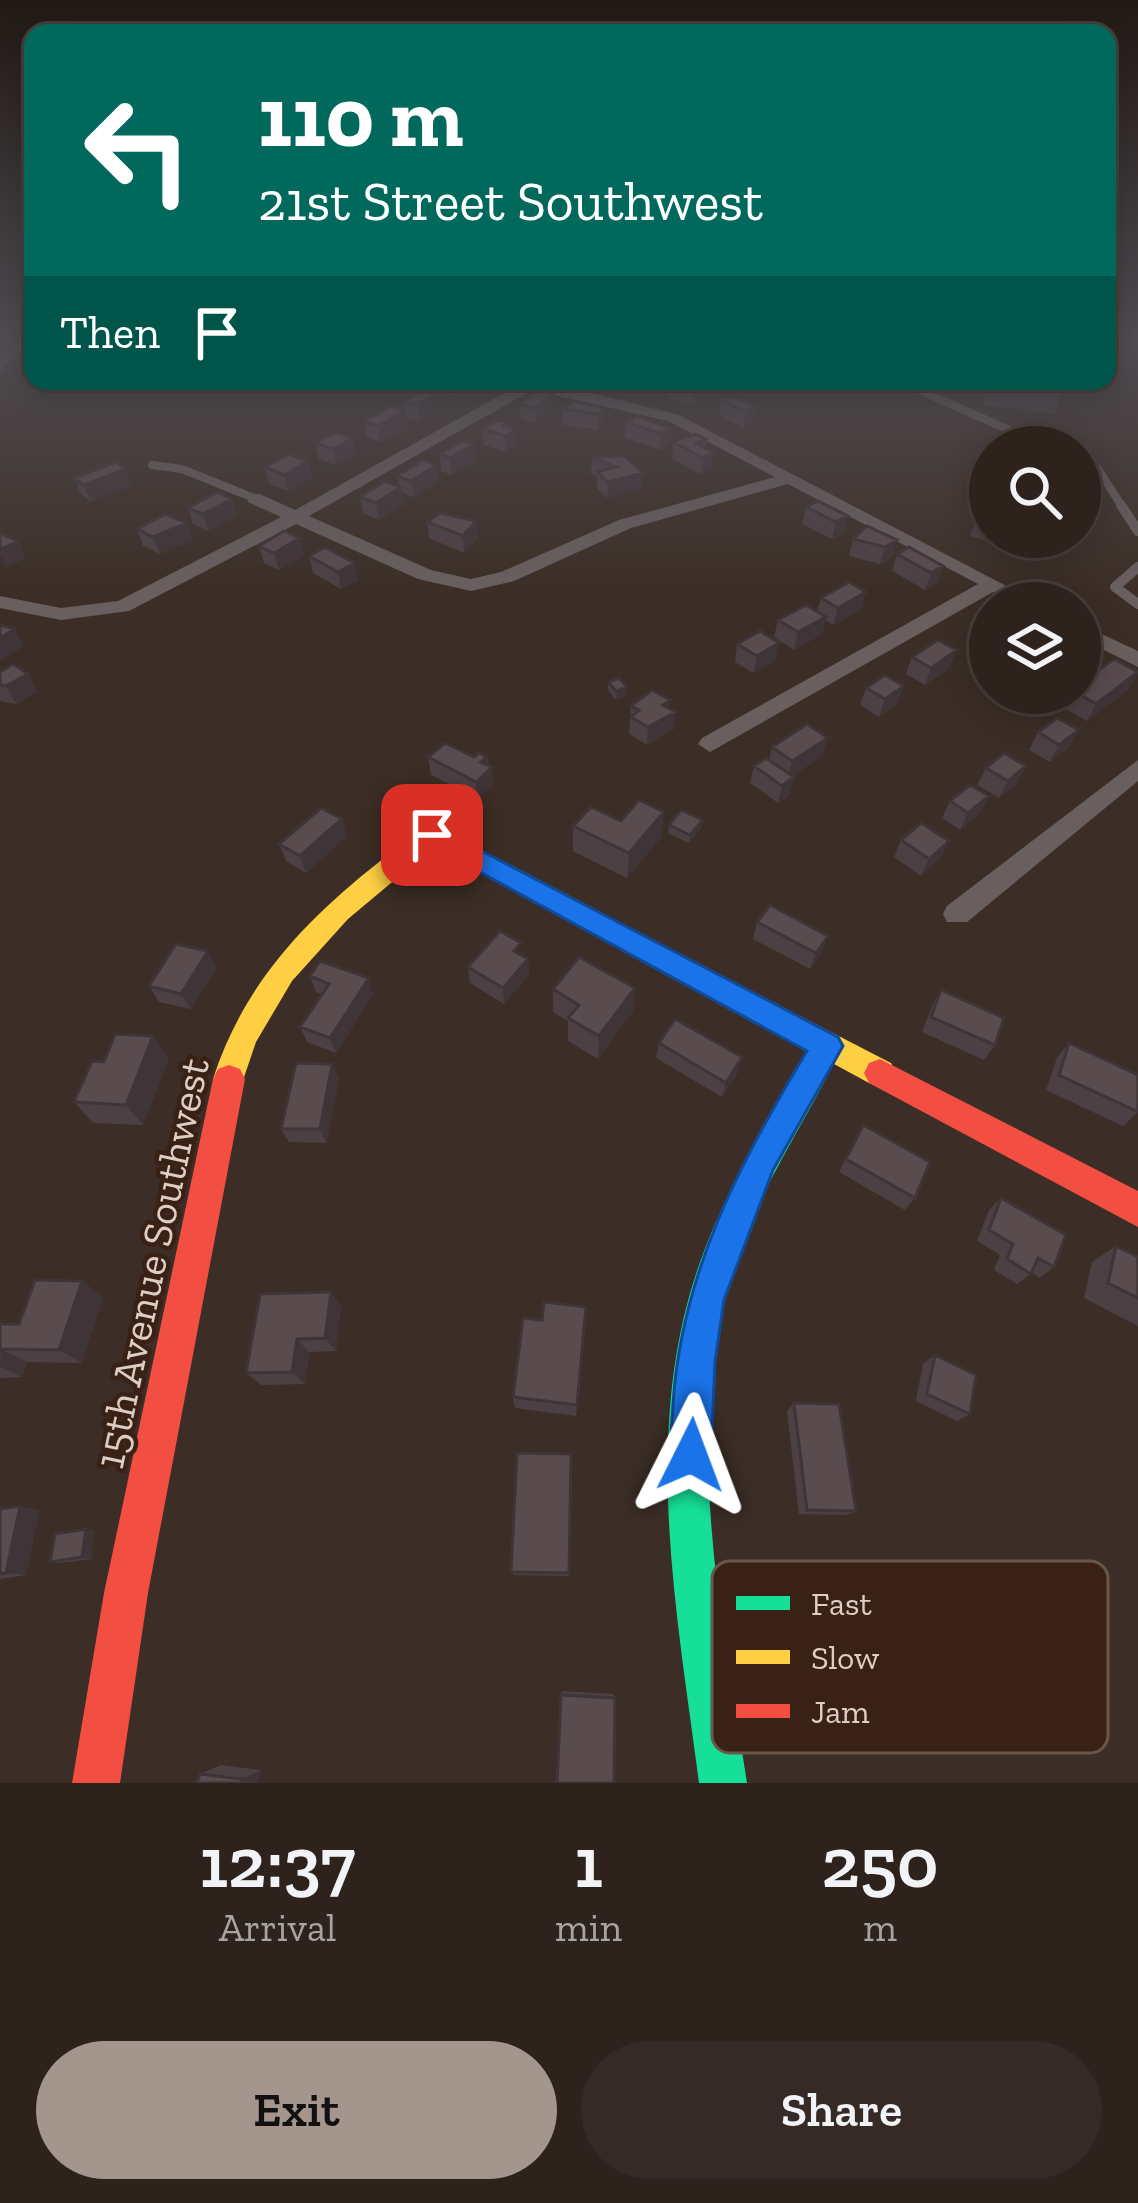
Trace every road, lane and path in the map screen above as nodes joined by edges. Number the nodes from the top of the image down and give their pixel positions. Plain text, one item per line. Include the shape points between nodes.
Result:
1 (452, 425) edge
2 (684, 425) edge
3 (152, 465) dead end
4 (1101, 475) edge
5 (792, 478) junction
6 (254, 498) joint
7 (298, 516) junction
8 (1138, 531) edge
9 (1138, 567) edge
10 (988, 582) edge
11 (969, 597) edge
12 (0, 602) edge
13 (1138, 604) edge
14 (1101, 641) edge
15 (1138, 660) edge
16 (710, 743) dead end
17 (1138, 768) edge
18 (957, 914) dead end
19 (827, 1046) junction
20 (1138, 1210) edge
21 (712, 1670) edge
22 (720, 1753) edge
23 (96, 1783) edge
24 (723, 1783) edge

1 - 7 street
2 - 5 street
3 - 6 lane via 216,479
4 - 8 lane
5 - 7 street via 626,524 507,577 470,585 425,575
5 - 10 street
6 - 7 street
7 - 12 street via 106,611 61,614
9 - 13 lane via 1115,587
11 - 16 street
14 - 15 street
17 - 18 street
19 - 20 street
19 - 21 street via 759,1161 706,1300 691,1455
19 - 23 street, 15th Avenue Southwest via 432,835 316,935 261,1003 233,1061
22 - 24 street

